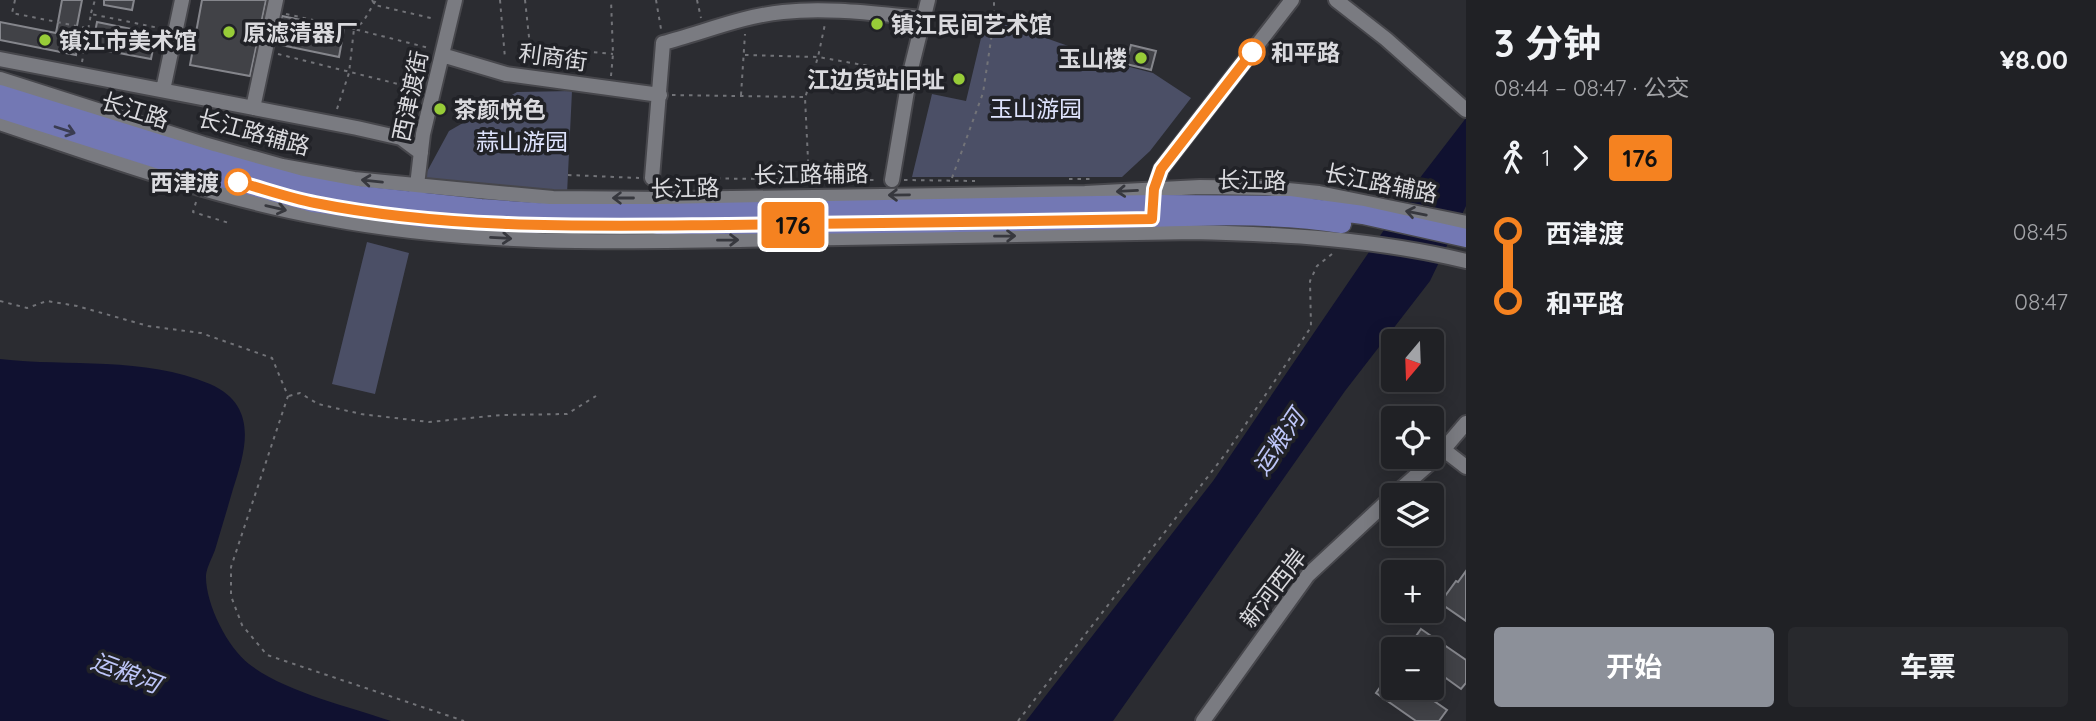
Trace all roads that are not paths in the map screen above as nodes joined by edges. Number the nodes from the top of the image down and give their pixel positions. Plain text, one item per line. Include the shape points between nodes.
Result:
1 (182, 0) edge
2 (455, 0) edge
3 (928, 0) edge
4 (1292, 0) edge
5 (1336, 0) edge
6 (274, 6) edge
7 (923, 18) junction
8 (442, 55) junction
9 (0, 59) edge
10 (0, 79) edge
11 (163, 90) junction
12 (0, 94) edge
13 (660, 95) junction
14 (1464, 104) edge
15 (253, 108) junction
16 (0, 109) edge
17 (0, 123) edge
18 (421, 153) junction
19 (652, 178) road end
20 (892, 180) road end
21 (416, 194) junction
22 (1153, 204) junction
23 (1360, 221) junction
24 (1462, 244) edge
25 (1466, 423) edge
26 (1444, 450) joint
27 (1466, 467) edge
28 (1423, 469) edge
29 (1407, 483) edge
30 (1381, 507) edge
31 (1203, 721) edge

1 - 11 street
2 - 8 street, 西津渡街
3 - 7 street
4 - 22 street via 1161,169
5 - 14 street
6 - 15 street
7 - 13 street via 828,9 782,12 663,43
7 - 20 street
8 - 13 street, 利商街 via 506,74
8 - 18 street, 西津渡街
9 - 11 street
21 -> 10 street, 长江路辅路 via 282,166
11 - 15 street
12 - 21 main road, 长江路 via 298,184 357,195
13 - 19 street
15 - 18 street via 401,138
16 -> 22 main road, 长江路 via 313,203 430,219 592,225 920,224
17 -> 23 street, 长江路辅路 via 170,180 273,207 447,234 594,241 1190,232 1330,239
18 - 21 street, 西津渡街
21 - 22 main road, 长江路 via 549,213
22 -> 21 street, 长江路辅路 via 1102,192 565,198
22 - 23 main road, 长江路 via 1292,219
22 - 23 street, 长江路辅路 via 1266,188 1319,193
23 - 24 main road, 长江路
23 - 24 street, 长江路辅路
25 - 26 street, 新河西岸
26 - 27 street
28 - 29 street, 新河西岸
30 - 31 street, 新河西岸 via 1308,575

